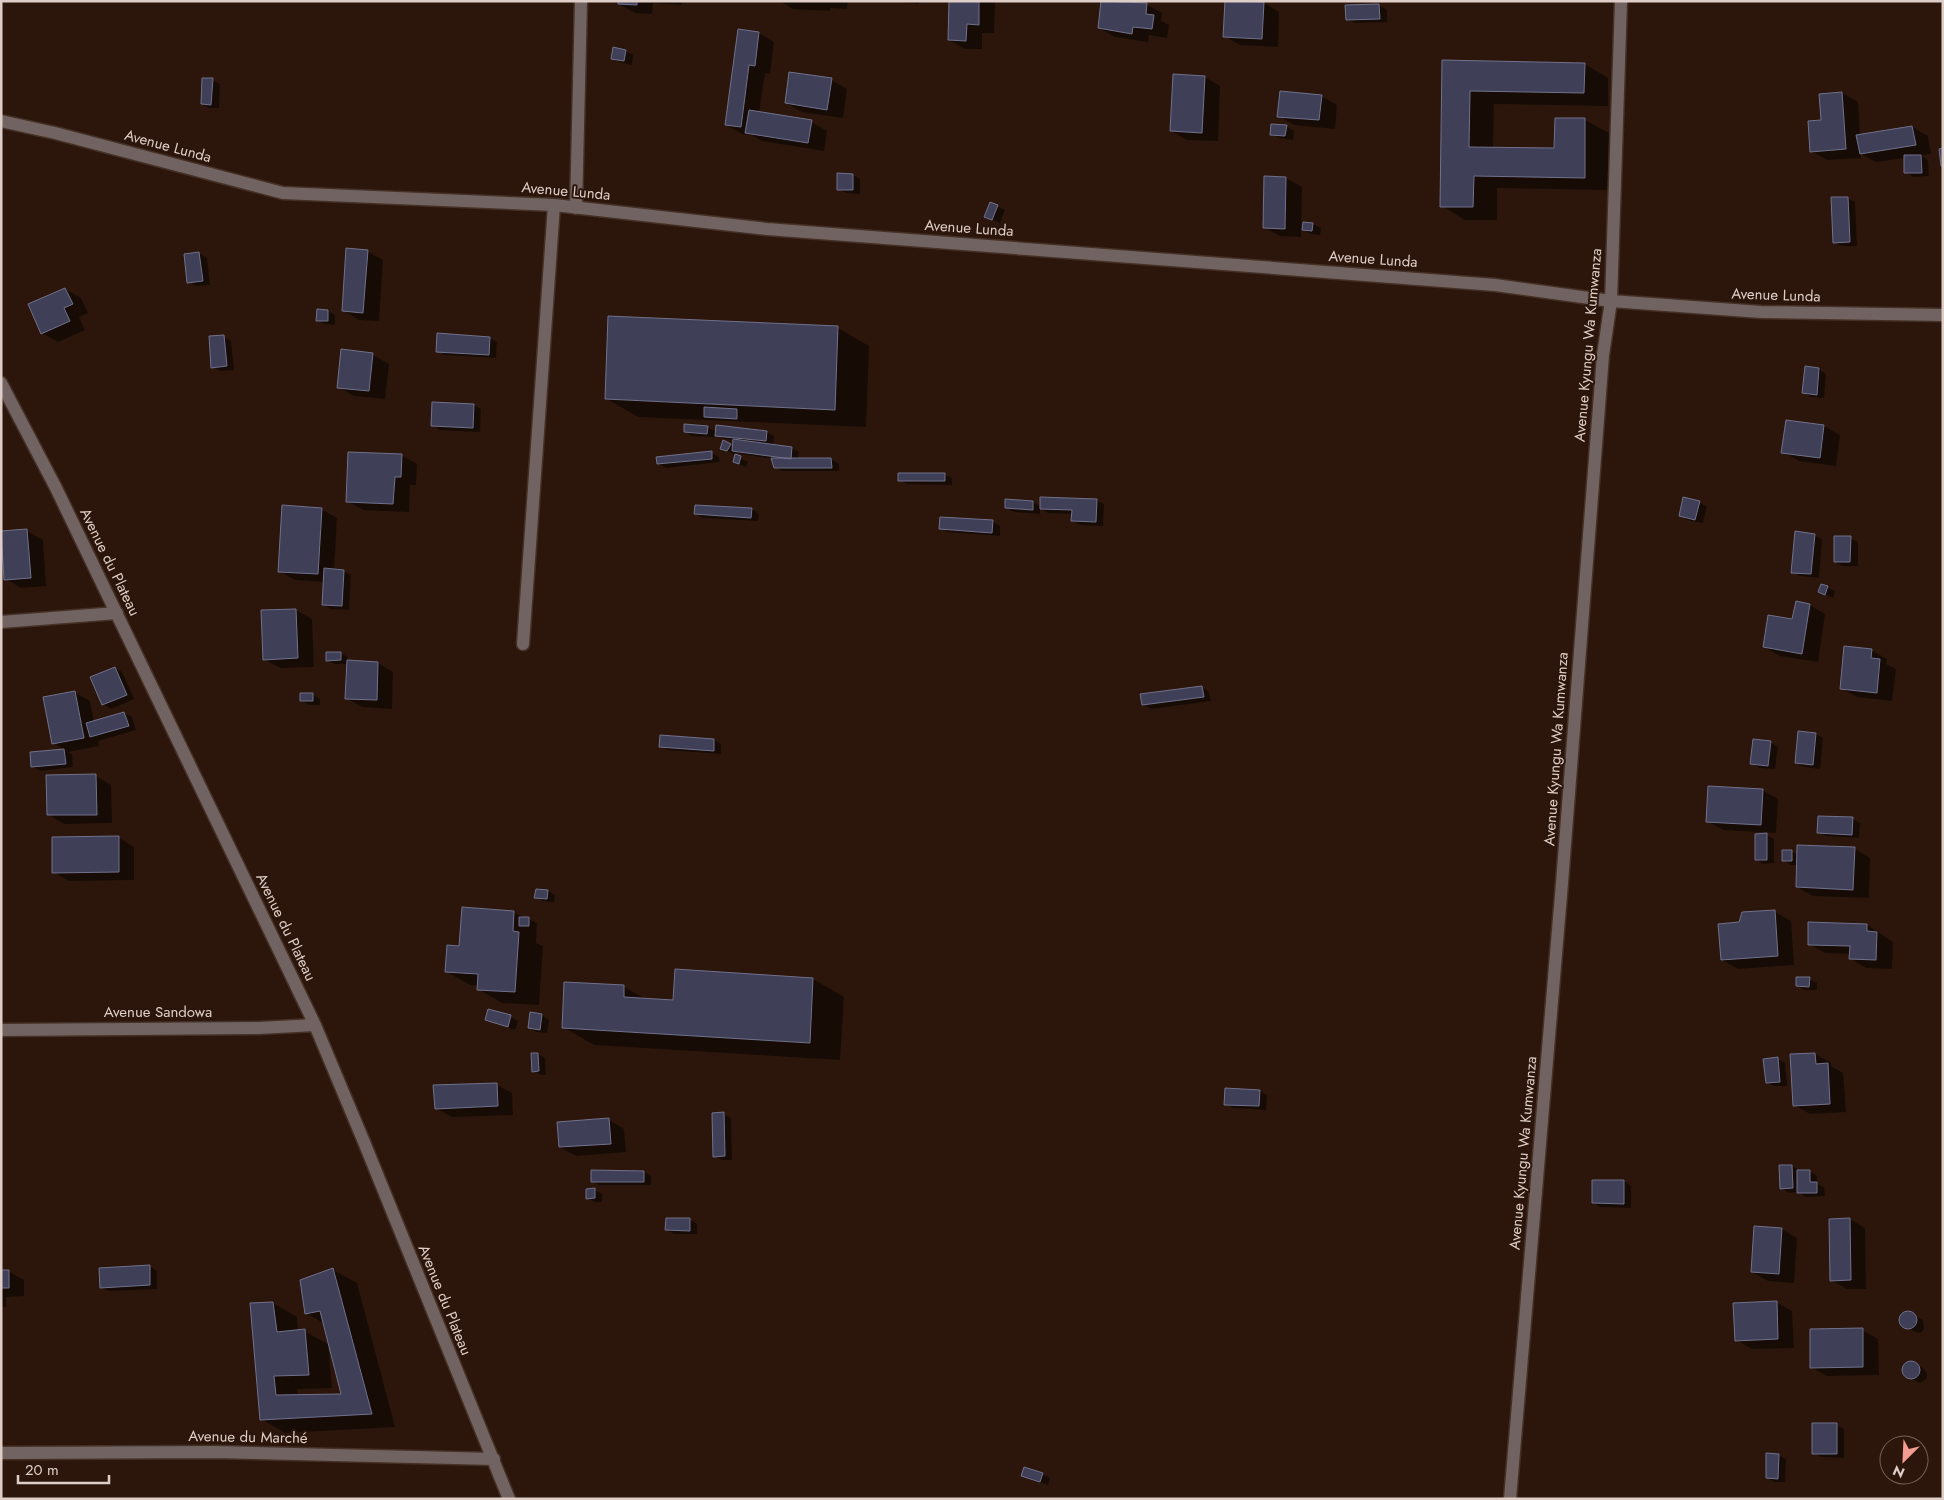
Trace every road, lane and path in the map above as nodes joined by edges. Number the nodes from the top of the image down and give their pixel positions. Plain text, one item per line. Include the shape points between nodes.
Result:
1 (581, 1) edge
2 (1621, 1) edge
3 (1, 121) edge
4 (554, 205) junction
5 (576, 208) junction
6 (1611, 301) junction
7 (1943, 315) edge
8 (1, 383) edge
9 (117, 613) junction
10 (1, 622) edge
11 (523, 644) dead end
12 (315, 1025) junction
13 (1, 1030) edge
14 (1, 1453) edge
15 (494, 1459) junction
16 (509, 1499) edge
17 (1510, 1499) edge

1 - 5 street
2 - 6 street, Avenue Kyungu Wa Kumwanza
3 - 4 street, Avenue Lunda via 283,192
4 - 5 street, Avenue Lunda
4 - 11 street
5 - 6 street, Avenue Lunda via 767,229 1495,285
6 - 7 street, Avenue Lunda via 1761,312
6 - 17 street, Avenue Kyungu Wa Kumwanza via 1603,354
8 - 9 street, Avenue du Plateau
9 - 10 street
9 - 12 street, Avenue du Plateau
12 - 13 street, Avenue Sandowa
12 - 15 street, Avenue du Plateau
14 - 15 street, Avenue du Marché via 216,1452
15 - 16 street, Avenue du Plateau

